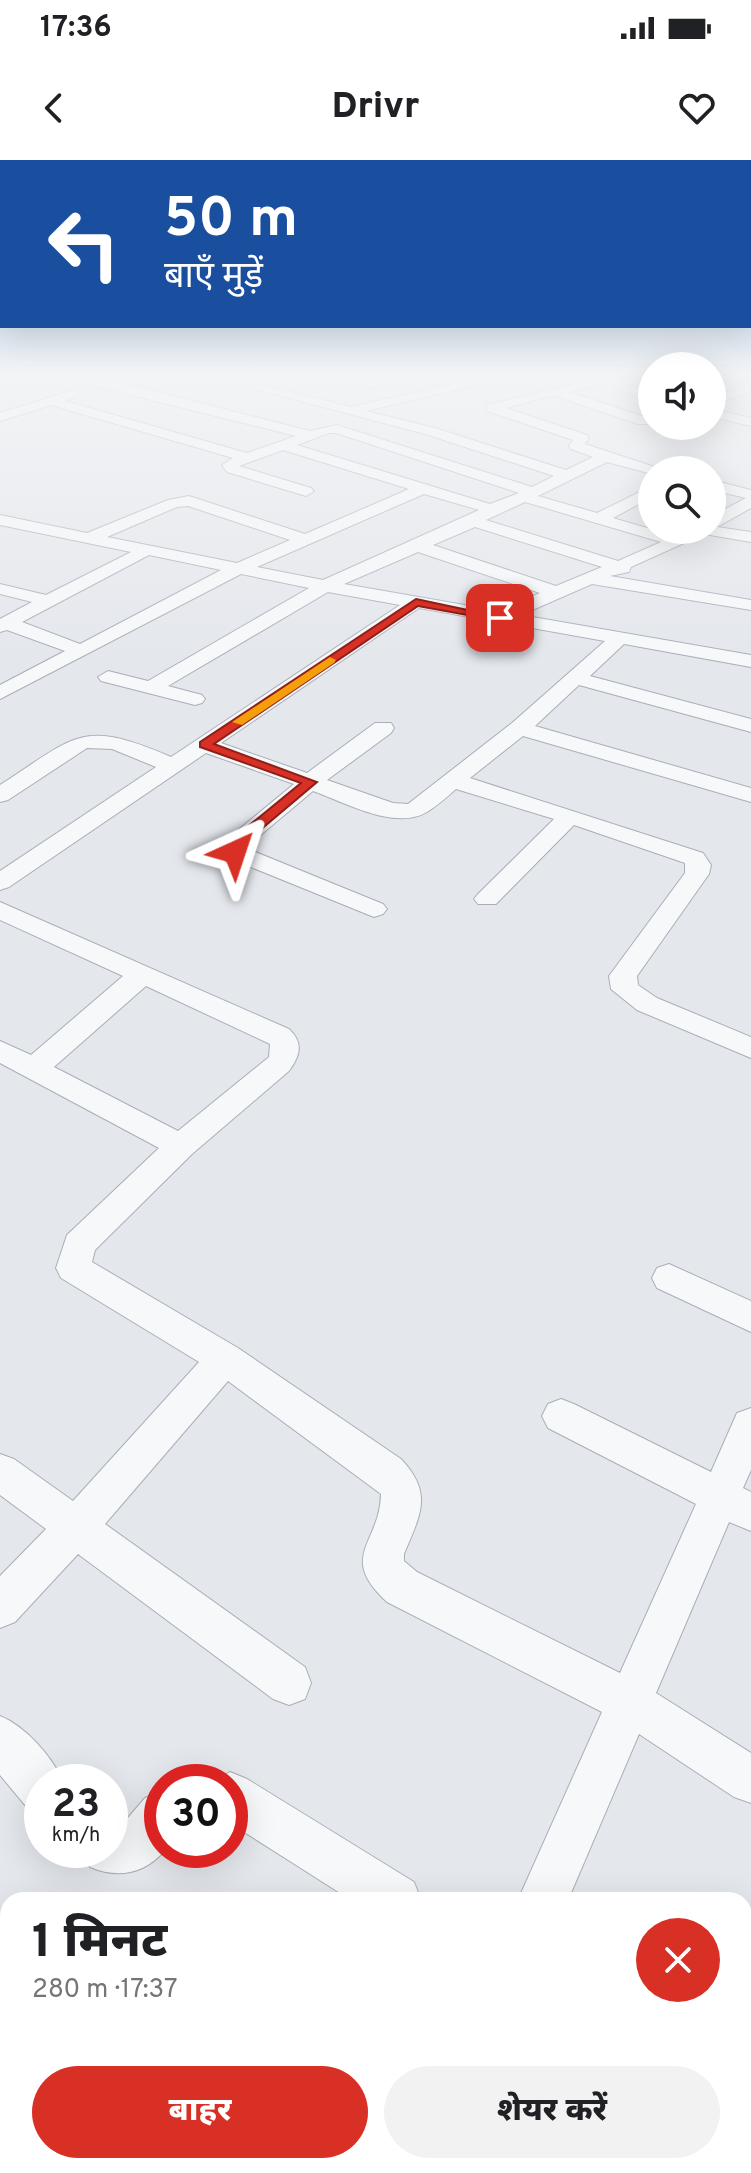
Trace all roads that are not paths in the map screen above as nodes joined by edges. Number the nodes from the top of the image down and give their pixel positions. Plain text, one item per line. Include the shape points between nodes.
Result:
1 (253, 471) edge
2 (355, 471) edge
3 (366, 471) edge
4 (459, 471) edge
5 (554, 471) edge
6 (575, 471) edge
7 (566, 475) junction
8 (320, 485) junction
9 (423, 489) junction
10 (726, 489) edge
11 (528, 495) junction
12 (751, 495) edge
13 (638, 498) edge
14 (751, 502) edge
15 (491, 509) junction
16 (726, 515) edge
17 (242, 518) junction
18 (599, 519) junction
19 (0, 520) edge
20 (474, 521) junction
21 (638, 530) edge
22 (726, 533) edge
23 (751, 537) edge
24 (89, 538) junction
25 (304, 539) junction
26 (674, 544) edge
27 (418, 546) junction
28 (147, 550) junction
29 (623, 568) junction
30 (237, 569) junction
31 (595, 579) junction
32 (325, 586) junction
33 (0, 589) edge
34 (553, 591) junction
35 (48, 601) junction
36 (416, 602) junction
37 (751, 605) edge
38 (500, 618) junction
39 (4, 624) edge
40 (619, 639) junction
41 (79, 650) junction
42 (751, 661) edge
43 (108, 677) dead end
44 (575, 678) junction
45 (152, 687) junction
46 (0, 693) edge
47 (195, 699) dead end
48 (751, 726) edge
49 (383, 728) dead end
50 (520, 728) junction
51 (205, 745) junction
52 (173, 766) junction
53 (454, 781) junction
54 (310, 782) junction
55 (0, 795) edge
56 (751, 795) edge
57 (570, 816) junction
58 (0, 882) edge
59 (487, 899) dead end
60 (374, 909) dead end
61 (0, 910) edge
62 (143, 974) junction
63 (751, 1048) edge
64 (0, 1051) edge
65 (35, 1067) junction
66 (181, 1146) junction
67 (669, 1278) dead end
68 (751, 1317) edge
69 (225, 1359) junction
70 (561, 1416) dead end
71 (751, 1425) edge
72 (0, 1472) edge
73 (735, 1505) edge
74 (75, 1528) junction
75 (0, 1607) edge
76 (289, 1683) dead end
77 (628, 1701) junction
78 (0, 1739) edge
79 (24, 1767) edge
80 (751, 1780) edge
81 (248, 1807) edge
82 (144, 1838) edge
83 (128, 1850) edge
84 (383, 1892) edge
85 (546, 1892) edge

1 - 8 street
2 - 8 street
3 - 9 street
4 - 11 street
5 - 7 street
6 - 7 street
7 - 11 street
8 - 17 street
9 - 15 street
9 - 25 street
10 - 12 street
11 - 15 street
11 - 18 street
13 - 18 street
14 - 16 street
15 - 20 street
17 - 24 street via 182,502
17 - 25 street
18 - 21 street
19 - 24 street
20 - 27 street
20 - 29 street
22 - 23 street
24 - 28 street
25 - 30 street
26 - 29 street
27 - 32 street
27 - 34 street
28 - 30 street
28 - 35 street
29 - 31 street
30 - 32 street
30 - 41 street
31 - 34 street
31 - 37 street
32 - 36 street
32 - 45 street
33 - 35 street
34 - 38 street
35 - 39 street
36 - 38 street
36 - 51 street
38 - 40 street
39 - 41 street
40 - 42 street
40 - 44 street
41 - 46 street
43 - 45 street
44 - 48 street
44 - 50 street
45 - 47 street
49 - 54 street
50 - 53 street
50 - 56 street
51 - 52 street
51 - 54 street
52 - 55 street via 106,740 90,740
52 - 58 street
53 - 54 street via 410,811 390,810
53 - 57 street
54 - 60 street via 240,840 235,852
57 - 59 street
57 - 63 street via 694,858 697,874 623,976 625,989 647,1004
61 - 62 street
62 - 65 street
62 - 66 street via 285,1042 279,1064
64 - 65 street
65 - 66 street
66 - 69 street via 79,1244 73,1268
67 - 68 street
69 - 74 street
69 - 77 street via 401,1487 401,1511 383,1554 384,1571 402,1587
70 - 73 street
71 - 73 street
72 - 74 street
73 - 77 street
74 - 75 street
74 - 76 street
77 - 80 street
77 - 85 street
78 - 79 street
81 - 84 street
82 - 83 street

